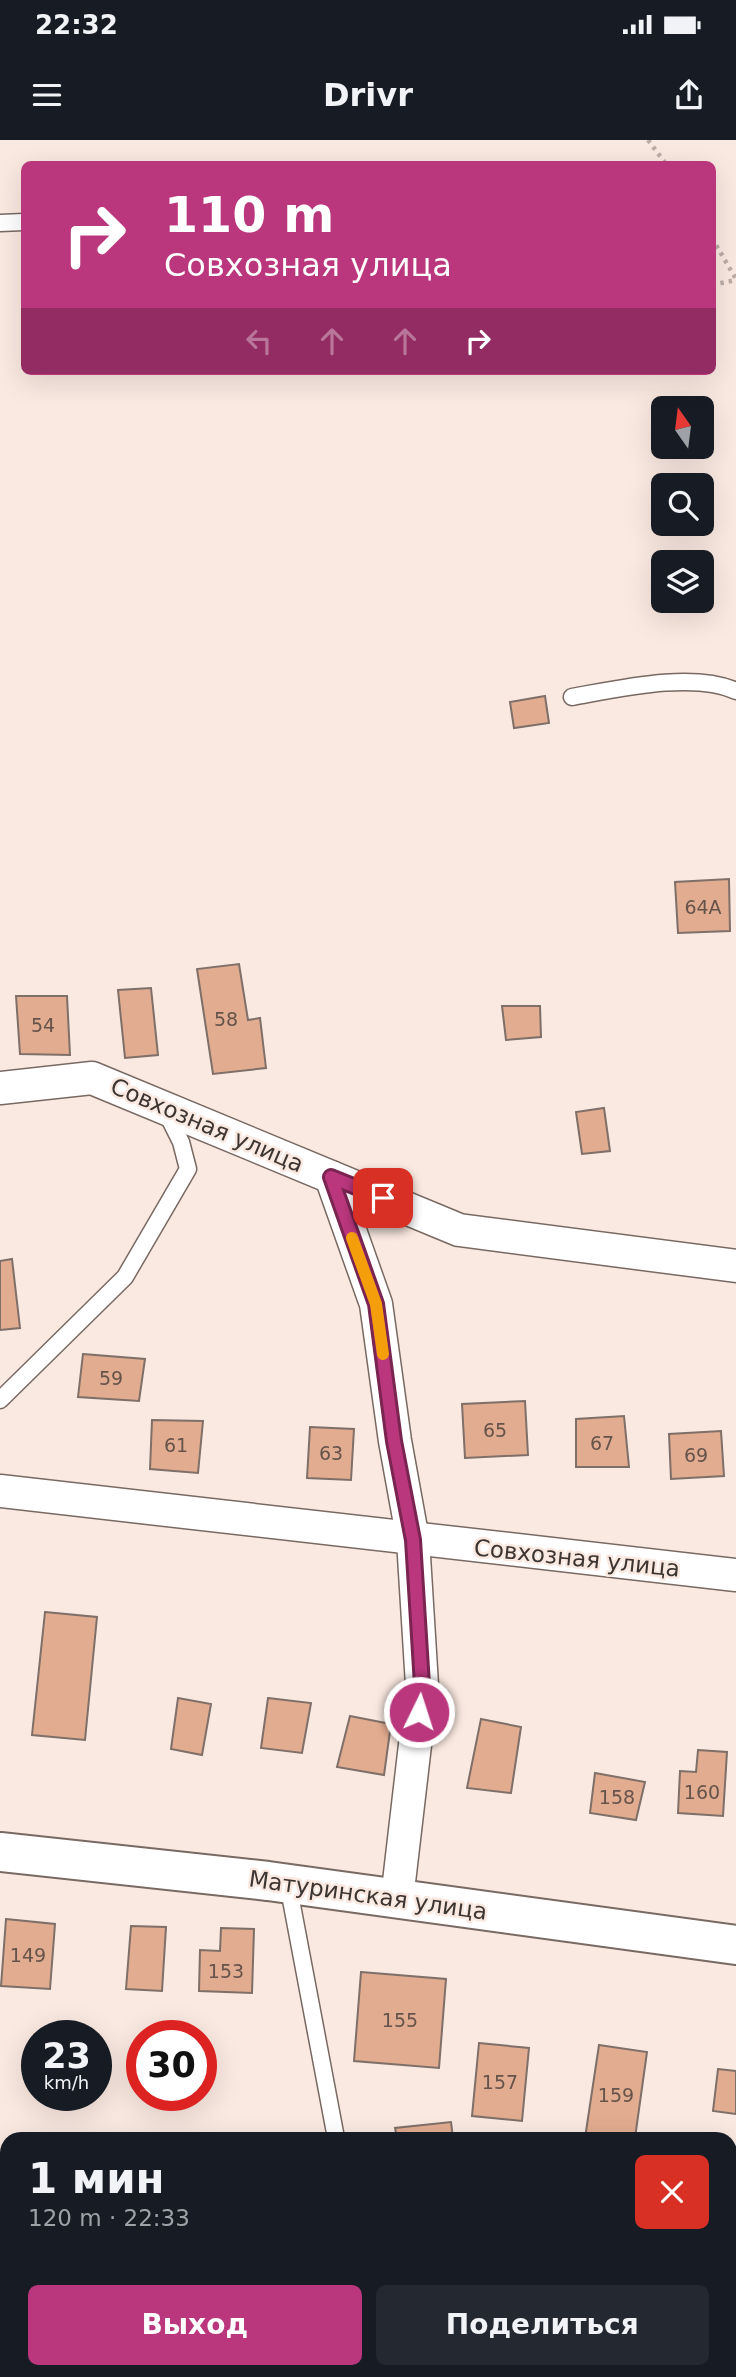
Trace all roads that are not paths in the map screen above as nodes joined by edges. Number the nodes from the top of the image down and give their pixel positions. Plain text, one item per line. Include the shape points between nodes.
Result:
1 (21, 222) edge
2 (0, 223) edge
3 (736, 691) edge
4 (572, 697) dead end
5 (0, 1088) edge
6 (164, 1107) junction
7 (331, 1177) junction
8 (736, 1266) edge
9 (0, 1399) edge
10 (0, 1491) edge
11 (413, 1540) junction
12 (736, 1575) edge
13 (0, 1852) edge
14 (288, 1884) junction
15 (397, 1899) junction
16 (736, 1945) edge
17 (335, 2132) edge

1 - 2 lane
3 - 4 lane via 722,685 646,683
5 - 6 street, Совхозная улица via 92,1078
6 - 7 street, Совхозная улица
6 - 9 lane via 188,1169 125,1277
7 - 8 street, Совхозная улица via 459,1230
7 - 11 street via 376,1304
10 - 11 street, Совхозная улица
11 - 12 street, Совхозная улица
11 - 15 street via 422,1685
13 - 14 street, Матуринская улица
14 - 15 street, Матуринская улица
14 - 17 lane
15 - 16 street, Матуринская улица

